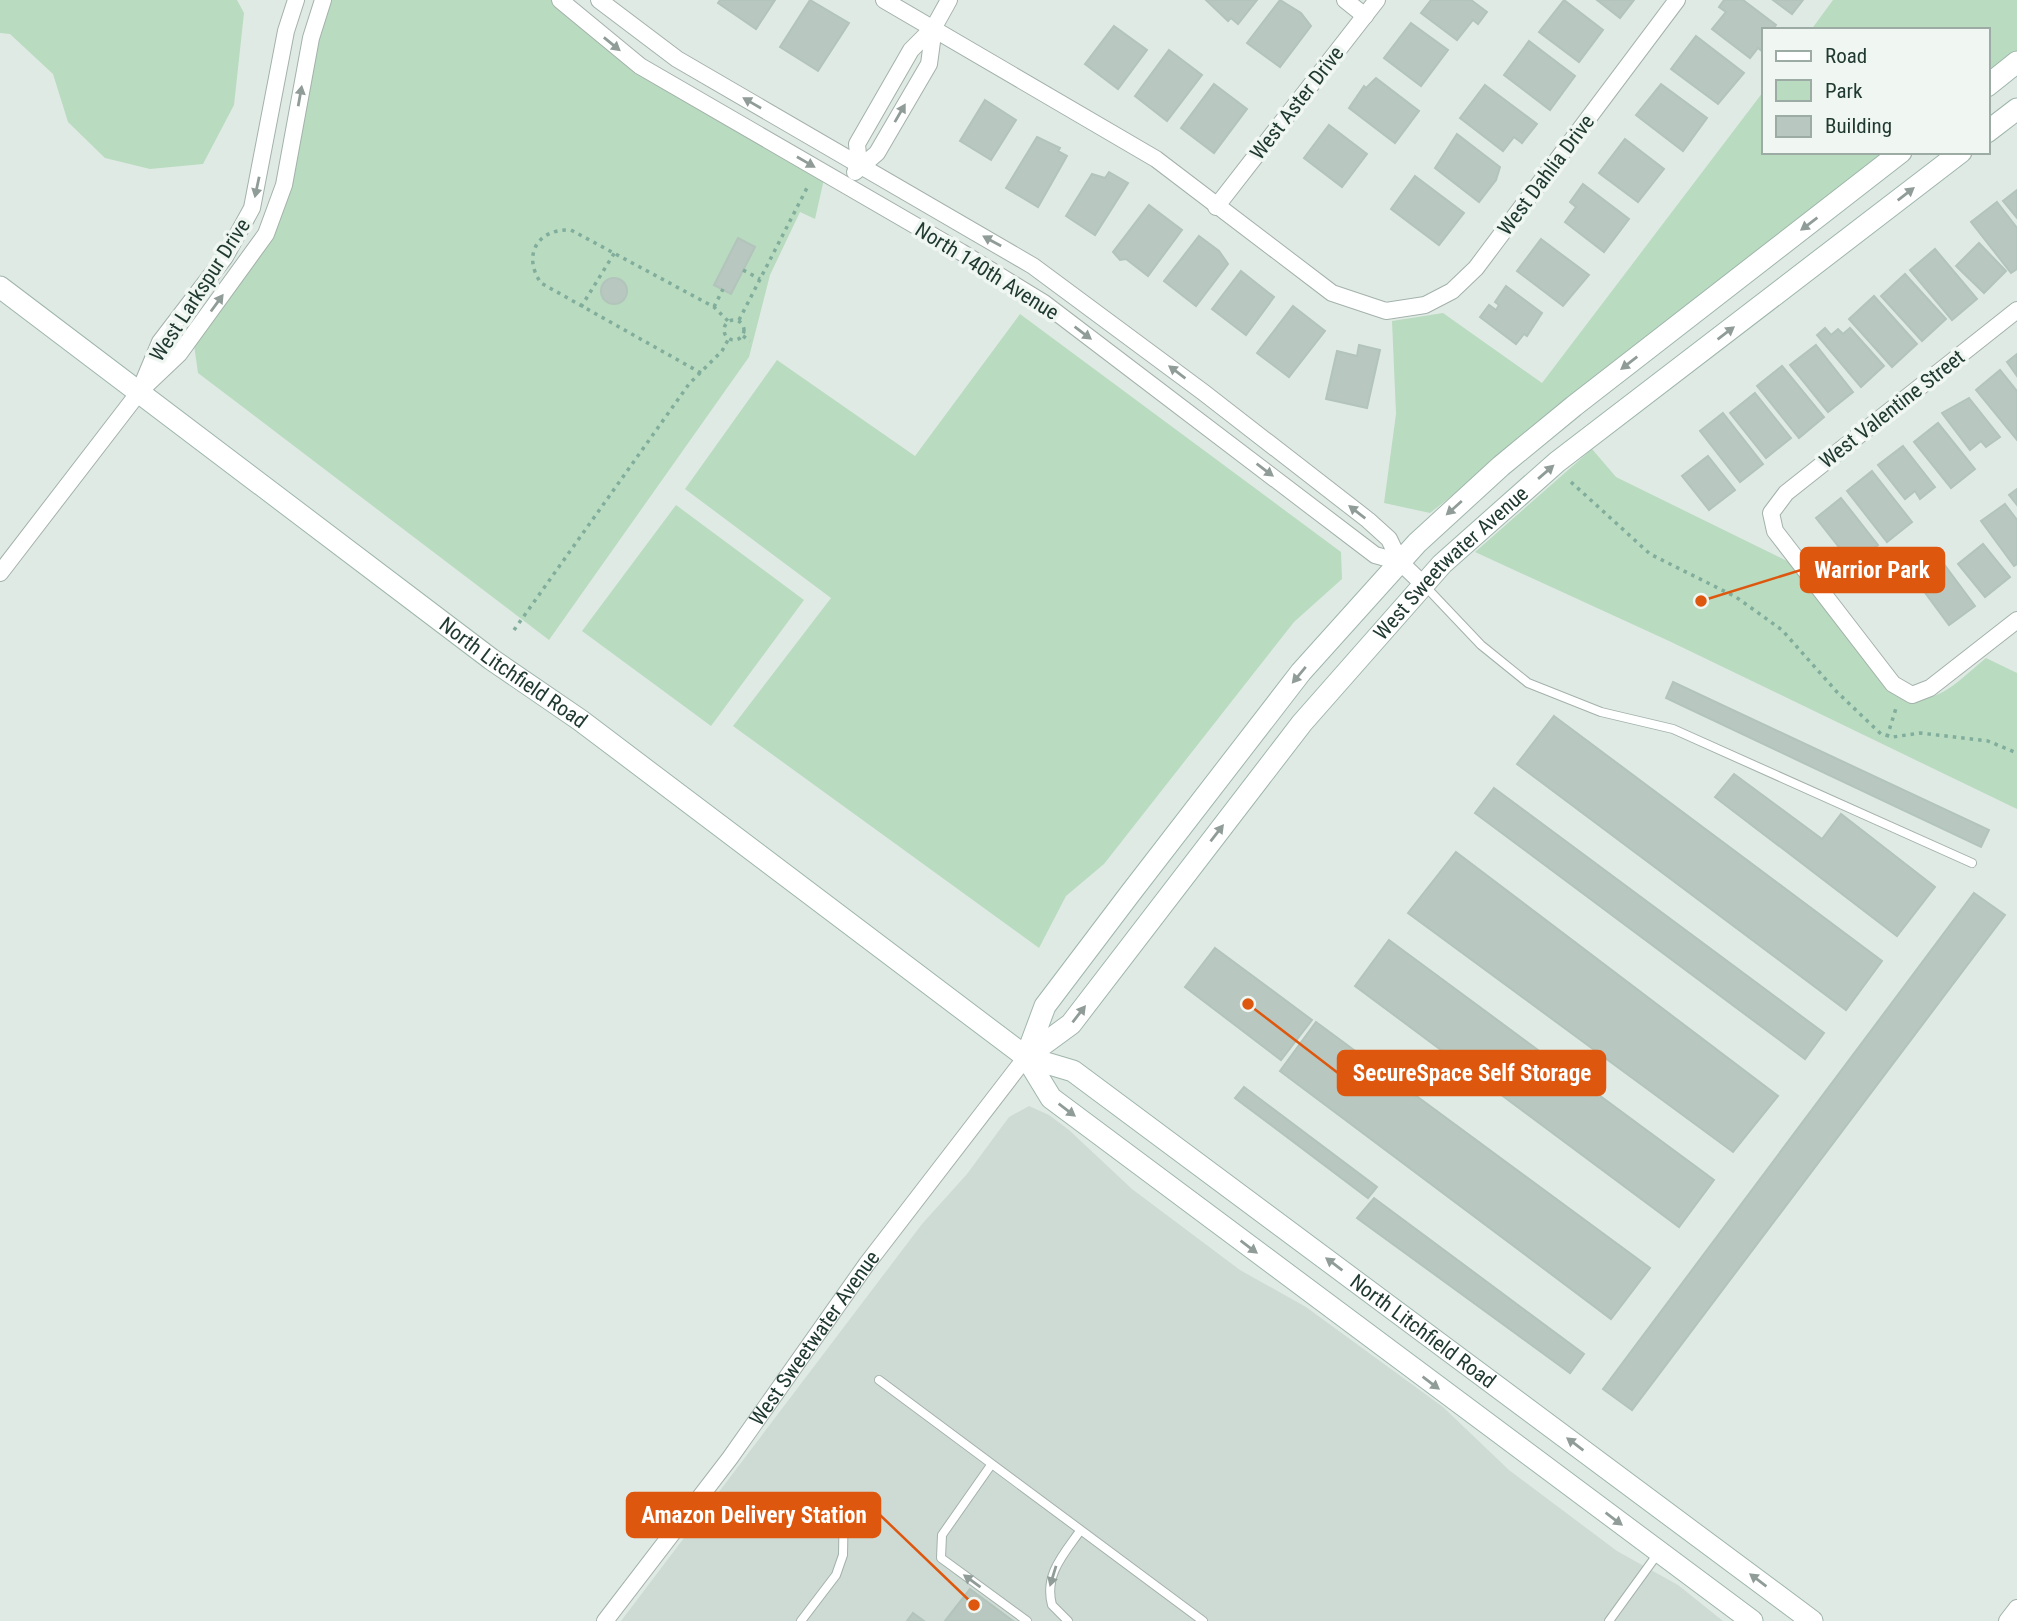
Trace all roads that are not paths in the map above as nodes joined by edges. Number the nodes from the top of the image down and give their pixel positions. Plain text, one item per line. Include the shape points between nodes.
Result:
1 (296, 0) edge
2 (323, 0) edge
3 (560, 0) edge
4 (599, 0) edge
5 (884, 0) edge
6 (949, 0) edge
7 (1345, 0) edge
8 (1377, 0) edge
9 (1677, 0) edge
10 (1365, 16) junction
11 (934, 27) junction
12 (2017, 62) edge
13 (1989, 84) edge
14 (2017, 110) edge
15 (1989, 131) edge
16 (1898, 154) edge
17 (1958, 154) edge
18 (859, 166) junction
19 (847, 186) junction
20 (1842, 199) junction
21 (1216, 206) junction
22 (1866, 225) junction
23 (0, 287) edge
24 (2017, 310) edge
25 (140, 391) junction
26 (1400, 562) junction
27 (0, 573) edge
28 (1423, 584) junction
29 (2017, 620) edge
30 (1972, 863) dead end
31 (1026, 1057) junction
32 (879, 1380) dead end
33 (991, 1465) junction
34 (844, 1500) dead end
35 (1080, 1531) junction
36 (1659, 1552) junction
37 (2017, 1608) edge
38 (605, 1621) edge
39 (802, 1621) edge
40 (1027, 1621) edge
41 (1068, 1621) edge
42 (1203, 1621) edge
43 (1609, 1621) edge
44 (1752, 1621) edge
45 (1812, 1621) edge
46 (2007, 1621) edge

1 -> 25 street, West Larkspur Drive via 252,208 225,257 160,342
25 -> 2 street, West Larkspur Drive via 179,355 266,234 284,185 311,38
3 -> 19 street, North 140th Avenue via 640,66
18 -> 4 street, North 140th Avenue via 677,59
5 - 11 street
6 - 11 street
7 - 10 street
8 - 10 street, West Aster Drive
9 - 21 street, West Dahlia Drive via 1476,268 1451,291 1425,304 1386,311 1332,293
10 - 21 street, West Aster Drive
11 - 18 street via 929,64 877,153
11 - 21 street via 1156,159
12 - 13 main road
14 - 15 main road
16 - 20 main road, West Sweetwater Avenue
22 -> 17 main road, West Sweetwater Avenue
18 - 19 street
26 -> 18 street, North 140th Avenue via 1390,539 1368,520 1064,288 1009,251
19 -> 26 street, North 140th Avenue via 1044,303 1375,555
20 - 22 main road
20 -> 26 main road, West Sweetwater Avenue via 1538,435
28 -> 22 main road, West Sweetwater Avenue via 1557,462
23 - 25 main road, North Litchfield Road
24 - 29 street, West Valentine Street via 1786,493 1771,513 1775,531 1905,698 1930,688
25 - 27 street
25 - 31 main road, North Litchfield Road
26 - 28 street, North 140th Avenue
26 -> 31 main road, West Sweetwater Avenue via 1301,672 1045,1006
28 - 30 lane via 1481,645 1528,682 1601,712 1673,729
31 -> 28 main road, West Sweetwater Avenue via 1071,1024 1302,723
31 -> 36 main road, North Litchfield Road via 1051,1098
31 - 38 street, West Sweetwater Avenue via 866,1265 730,1458
45 -> 31 main road, North Litchfield Road via 1073,1071
32 - 33 lane
33 - 35 lane
40 -> 33 lane via 941,1558 942,1535
34 - 39 lane via 843,1555 836,1575
35 -> 41 lane via 1052,1571 1052,1605
35 - 42 lane
36 - 43 lane
36 - 44 main road, North Litchfield Road
37 - 46 street

